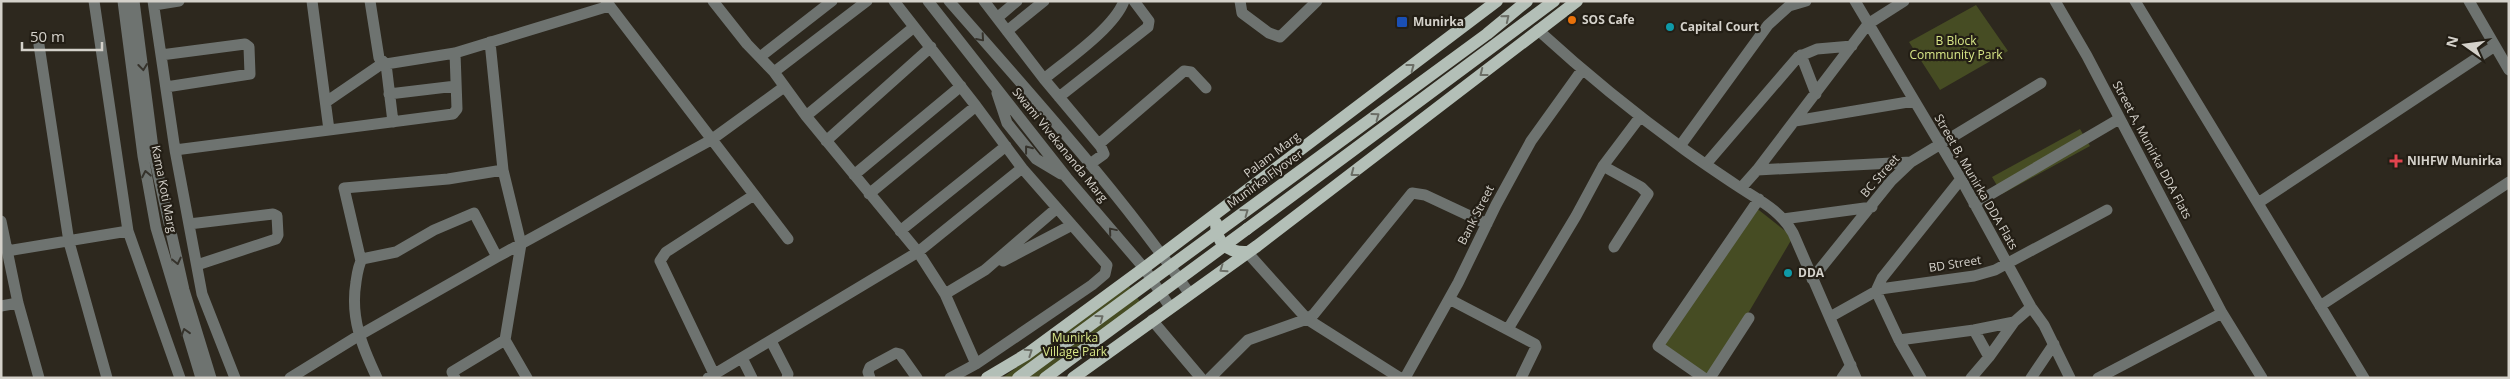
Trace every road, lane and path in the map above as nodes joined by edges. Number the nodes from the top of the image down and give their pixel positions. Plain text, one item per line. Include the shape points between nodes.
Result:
1 (94, 1) edge
2 (124, 1) edge
3 (134, 1) edge
4 (179, 1) edge
5 (312, 1) edge
6 (370, 1) edge
7 (832, 1) edge
8 (867, 1) edge
9 (894, 1) edge
10 (928, 1) edge
11 (949, 1) edge
12 (984, 1) edge
13 (1017, 1) edge
14 (1044, 1) edge
15 (1124, 1) edge
16 (1134, 1) edge
17 (1240, 1) edge
18 (1318, 1) edge
19 (1497, 1) edge
20 (1527, 1) edge
21 (1554, 1) edge
22 (1577, 1) edge
23 (1806, 1) edge
24 (1856, 1) edge
25 (1904, 1) edge
26 (2055, 1) edge
27 (2135, 1) edge
28 (2468, 1) edge
29 (715, 2) edge
30 (153, 3) edge
31 (608, 4) edge
32 (997, 18) junction
33 (1868, 24) junction
34 (914, 27) junction
35 (1538, 30) junction
36 (1007, 31) junction
37 (490, 42) junction
38 (39, 45) dead end
39 (1852, 46) junction
40 (2495, 46) junction
41 (931, 47) junction
42 (455, 53) junction
43 (161, 55) junction
44 (1800, 55) junction
45 (760, 57) junction
46 (385, 63) junction
47 (1582, 70) junction
48 (2509, 70) edge
49 (774, 72) junction
50 (1044, 79) junction
51 (2041, 83) dead end
52 (456, 86) junction
53 (961, 86) junction
54 (166, 87) junction
55 (784, 87) junction
56 (1206, 88) dead end
57 (389, 94) junction
58 (1816, 94) junction
59 (1058, 96) junction
60 (1914, 101) junction
61 (326, 102) junction
62 (976, 106) junction
63 (806, 116) junction
64 (1640, 117) junction
65 (2119, 119) junction
66 (1795, 120) junction
67 (392, 122) junction
68 (329, 130) junction
69 (711, 140) junction
70 (826, 141) junction
71 (1938, 143) junction
72 (1098, 144) junction
73 (1006, 146) junction
74 (1680, 146) junction
75 (175, 150) junction
76 (1911, 162) junction
77 (1090, 164) junction
78 (1706, 164) junction
79 (1603, 166) junction
80 (1022, 168) junction
81 (503, 170) junction
82 (1758, 170) junction
83 (854, 175) junction
84 (1960, 179) junction
85 (2509, 182) edge
86 (1741, 188) junction
87 (869, 194) junction
88 (754, 195) junction
89 (1759, 199) junction
90 (2258, 203) junction
91 (1974, 204) junction
92 (1872, 206) junction
93 (1057, 208) junction
94 (2107, 210) dead end
95 (1220, 212) junction
96 (1783, 219) junction
97 (1, 221) edge
98 (189, 224) junction
99 (1486, 224) junction
100 (1072, 225) junction
101 (128, 231) junction
102 (900, 231) junction
103 (788, 239) dead end
104 (69, 242) junction
105 (521, 244) junction
106 (1614, 247) dead end
107 (7, 251) junction
108 (918, 252) junction
109 (1247, 252) junction
110 (1162, 254) junction
111 (497, 258) junction
112 (361, 261) junction
113 (2007, 264) junction
114 (197, 265) junction
115 (1144, 268) junction
116 (986, 270) junction
117 (1812, 279) junction
118 (1876, 291) junction
119 (1189, 293) junction
120 (946, 294) junction
121 (1449, 299) junction
122 (18, 303) junction
123 (1, 306) edge
124 (2320, 306) junction
125 (1170, 307) junction
126 (2031, 307) junction
127 (2222, 313) junction
128 (1830, 317) junction
129 (1749, 318) dead end
130 (1307, 319) junction
131 (1152, 320) junction
132 (2014, 322) junction
133 (1508, 329) junction
134 (1974, 330) junction
135 (358, 336) junction
136 (505, 340) junction
137 (1899, 340) junction
138 (771, 341) junction
139 (2054, 344) junction
140 (1989, 357) junction
141 (742, 358) junction
142 (976, 364) junction
143 (1851, 364) junction
144 (711, 376) edge
145 (1081, 376) edge
146 (39, 378) edge
147 (107, 378) edge
148 (180, 378) edge
149 (201, 378) edge
150 (212, 378) edge
151 (235, 378) edge
152 (290, 378) edge
153 (377, 378) edge
154 (455, 378) edge
155 (527, 378) edge
156 (752, 378) edge
157 (787, 378) edge
158 (870, 378) edge
159 (917, 378) edge
160 (950, 378) edge
161 (987, 378) edge
162 (1018, 378) edge
163 (1045, 378) edge
164 (1201, 378) edge
165 (1210, 378) edge
166 (1400, 378) edge
167 (1405, 378) edge
168 (1521, 378) edge
169 (1704, 378) edge
170 (1710, 378) edge
171 (1842, 378) edge
172 (1856, 378) edge
173 (1921, 378) edge
174 (1971, 378) edge
175 (2031, 378) edge
176 (2070, 378) edge
177 (2098, 378) edge
178 (2262, 378) edge
179 (2364, 378) edge

1 - 101 street
149 -> 2 street, Kama Koti Marg via 156,228 143,156
3 -> 150 street, Kama Koti Marg via 154,156 184,290
4 - 30 street
5 - 61 street
6 - 46 street via 379,58
7 - 45 street
8 - 49 street
9 - 34 street
115 -> 10 street, Swami Vivekananda Marg via 1067,178 1036,159 1007,123 994,84
11 -> 77 street, Swami Vivekananda Marg
12 - 32 street
13 - 32 street
14 - 36 street
15 - 50 street via 1110,24
16 - 59 street via 1149,21 1148,27
17 - 18 street via 1242,13 1280,37
95 -> 19 main road, Palam Marg
162 -> 20 main road, Munirka Flyover, bridge via 1487,34
21 - 163 main road, bridge
22 - 35 main road
23 - 74 street via 1789,6 1768,25
24 - 33 street, Street B, Munirka DDA Flats
25 - 33 street
26 - 65 street, Street A, Munirka DDA Flats
27 - 90 street
28 - 40 street
29 - 45 street
30 - 43 street
31 - 37 street
31 - 69 street
32 - 36 street
33 - 39 street
33 - 60 street, Street B, Munirka DDA Flats
34 - 41 street
34 - 63 street
35 - 47 street
35 -> 109 main road via 1402,137
36 - 50 street
37 - 42 street
37 - 81 street
38 - 104 street
39 - 44 street via 1817,49
39 - 58 street
40 - 48 street
40 - 90 street
41 - 53 street
41 - 70 street
42 - 46 street
42 - 52 street
43 - 54 street
43 - 54 street via 245,44 249,47 250,74
44 - 58 street
44 - 78 street
45 - 49 street
46 - 57 street
46 - 61 street
47 - 64 street
47 - 99 street, Bank Street via 1531,141
49 - 55 street
50 - 59 street
51 - 71 street, BC Street
52 - 57 street
52 - 67 street via 455,112
53 - 62 street
53 - 83 street
54 - 75 street
55 - 63 street
55 - 69 street
56 - 72 street via 1191,72 1184,71
57 - 67 street
58 - 66 street
59 - 72 street
60 - 66 street
60 - 71 street, Street B, Munirka DDA Flats
61 - 68 street
62 - 73 street
62 - 87 street
63 - 70 street
64 - 74 street
64 - 79 street
65 - 91 street
65 - 127 street, Street A, Munirka DDA Flats
66 - 82 street
67 - 68 street
68 - 75 street
69 - 88 street
69 - 105 street
70 - 83 street
71 - 76 street, BC Street
71 - 84 street, Street B, Munirka DDA Flats
72 - 77 street via 1104,154
73 - 80 street
73 - 102 street
74 - 78 street
75 - 98 street
76 - 82 street
76 - 92 street, BC Street
77 - 110 street, Swami Vivekananda Marg
78 - 86 street
79 - 106 street via 1648,194
79 - 133 street
80 - 93 street
80 - 108 street
81 - 105 street
81 - 112 street via 344,188
82 - 86 street
83 - 87 street
84 - 91 street, Street B, Munirka DDA Flats
84 - 118 street via 1882,278
85 - 124 street
86 - 89 street
87 - 102 street
88 - 103 street
88 - 144 street via 666,252 660,261
89 - 96 street
89 - 169 street via 1658,346
90 - 124 street
91 - 113 street, Street B, Munirka DDA Flats
92 - 96 street
92 - 117 street, BC Street
93 - 100 street
93 - 116 street
94 - 113 street, BD Street
95 - 109 main road via 1216,232 1220,241 1227,249
95 - 110 main road, Palam Marg
96 - 117 street
97 - 107 street
98 - 114 street
98 - 114 street via 276,216 276,239
99 - 121 street, Bank Street
99 - 130 street via 1431,197 1412,193 1328,298
100 - 116 street
100 - 142 street via 1107,265 1105,274
101 - 104 street
101 - 148 street
102 - 108 street
104 - 107 street
104 - 147 street
105 - 111 street
105 - 136 street
107 - 122 street
108 - 120 street
108 - 138 street
109 -> 119 main road
109 - 130 street
110 - 115 main road, Palam Marg
110 - 119 street, Swami Vivekananda Marg
111 - 112 street via 474,213 434,230 396,252
111 - 135 street
112 - 135 street via 354,296
113 - 118 street, BD Street via 1974,276
113 - 126 street, Street B, Munirka DDA Flats
114 - 151 street via 202,294
115 - 125 street, Swami Vivekananda Marg
161 -> 115 main road, Palam Marg via 1027,354
116 - 120 street
117 - 128 street
118 - 128 street, BD Street
118 - 137 street
119 - 125 main road
120 - 142 street
121 - 133 street
121 - 167 street, Bank Street
122 - 123 street
122 - 146 street
124 - 179 street
125 - 131 main road
126 - 132 street
126 - 139 street, Street B, Munirka DDA Flats
127 - 177 street
127 - 178 street, Street A, Munirka DDA Flats
128 - 143 street
129 - 170 street
130 - 165 street via 1248,340
130 - 166 street
131 - 145 main road
131 - 164 street
132 - 134 street
132 - 140 street
133 - 168 street via 1536,346
134 - 137 street
134 - 140 street
135 - 152 street
135 - 153 street
136 - 154 street via 452,372
136 - 155 street
137 - 173 street
138 - 141 street
138 - 157 street via 788,374
139 - 175 street
139 - 176 street, Street B, Munirka DDA Flats
140 - 174 street
141 - 144 street
141 - 156 street
142 - 160 street
143 - 171 street
143 - 172 street
158 - 159 street via 870,367 896,353

